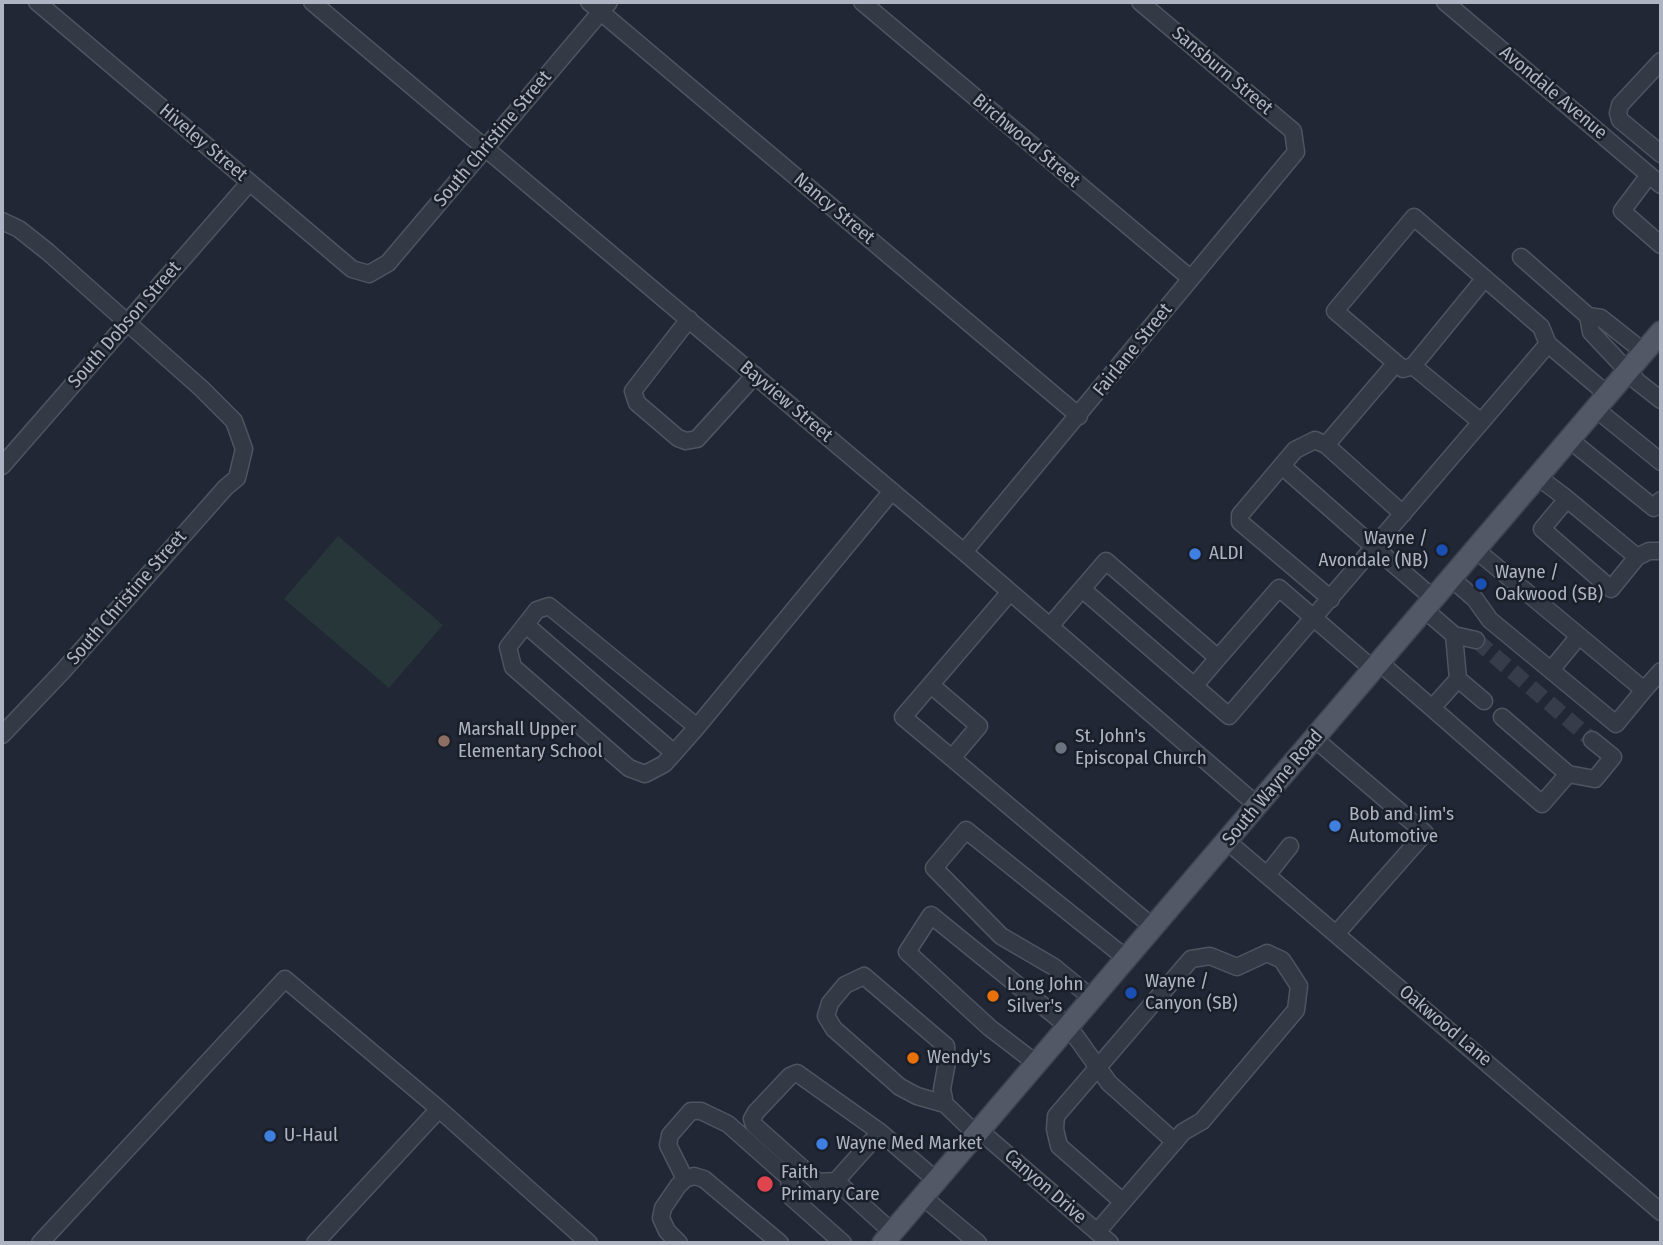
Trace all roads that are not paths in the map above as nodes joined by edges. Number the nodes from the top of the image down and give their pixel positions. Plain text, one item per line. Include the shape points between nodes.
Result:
1 (37, 2) edge
2 (312, 2) edge
3 (862, 2) edge
4 (1140, 2) edge
5 (1446, 2) edge
6 (600, 5) edge
7 (1661, 61) edge
8 (1297, 145) joint
9 (484, 148) junction
10 (1660, 152) edge
11 (1651, 177) edge
12 (249, 183) junction
13 (2, 221) edge
14 (1661, 245) edge
15 (1521, 257) dead end
16 (374, 272) joint
17 (1190, 278) junction
18 (1485, 278) junction
19 (1588, 316) junction
20 (689, 319) junction
21 (126, 324) junction
22 (1661, 332) edge
23 (1548, 344) junction
24 (1644, 352) junction
25 (1396, 363) junction
26 (1413, 366) junction
27 (1629, 369) junction
28 (755, 375) junction
29 (1661, 400) edge
30 (1602, 402) junction
31 (1079, 416) junction
32 (1481, 422) junction
33 (1570, 440) junction
34 (1326, 445) junction
35 (1661, 462) edge
36 (1282, 466) junction
37 (2, 467) edge
38 (1538, 477) junction
39 (892, 491) junction
40 (1567, 499) junction
41 (1661, 500) edge
42 (1403, 514) junction
43 (1374, 547) junction
44 (1476, 550) junction
45 (1661, 551) edge
46 (964, 552) junction
47 (1637, 557) junction
48 (1452, 579) junction
49 (1082, 589) junction
50 (1010, 592) junction
51 (1331, 599) junction
52 (1430, 605) junction
53 (1314, 618) junction
54 (526, 625) junction
55 (1050, 626) junction
56 (1454, 635) junction
57 (1579, 636) junction
58 (1476, 640) tunnel mouth
59 (1218, 658) junction
60 (1377, 666) junction
61 (1551, 670) junction
62 (1661, 671) edge
63 (1458, 679) junction
64 (930, 685) junction
65 (1194, 686) junction
66 (1644, 691) junction
67 (1484, 701) dead end
68 (1432, 708) junction
69 (1502, 717) dead end
70 (697, 727) junction
71 (2, 735) edge
72 (1315, 739) junction
73 (1592, 740) tunnel mouth
74 (674, 753) junction
75 (952, 758) junction
76 (1568, 774) junction
77 (1258, 806) junction
78 (1227, 842) junction
79 (1290, 846) dead end
80 (1266, 875) junction
81 (1154, 928) junction
82 (1336, 934) junction
83 (1127, 959) junction
84 (1093, 999) junction
85 (1069, 1027) junction
86 (1037, 1064) junction
87 (1099, 1066) junction
88 (945, 1104) junction
89 (439, 1109) junction
90 (880, 1132) junction
91 (978, 1133) junction
92 (1175, 1142) junction
93 (685, 1179) junction
94 (836, 1181) junction
95 (930, 1189) junction
96 (1123, 1202) junction
97 (1661, 1212) edge
98 (887, 1240) edge
99 (1106, 1240) edge
100 (40, 1243) edge
101 (315, 1243) edge
102 (589, 1243) edge
103 (680, 1243) edge
104 (780, 1243) edge
105 (843, 1243) edge
106 (978, 1243) edge

1 - 12 street, Hiveley Street
2 - 9 street, Bayview Street
3 - 17 street, Birchwood Street
4 - 8 street, Sansburn Street via 1293,131
5 - 11 street, Avondale Avenue
6 - 9 street, South Christine Street
6 - 31 street, Nancy Street
7 - 10 street via 1620,105 1618,113 1620,120
8 - 17 street, Fairlane Street via 1294,157
9 - 16 street, South Christine Street via 388,263
9 - 20 street, Bayview Street
10 - 11 street
11 - 14 street via 1622,211
12 - 16 street, Hiveley Street via 352,269
12 - 21 street, South Dobson Street
13 - 21 street via 38,244
15 - 19 street
17 - 31 street, Fairlane Street
18 - 23 street via 1541,327
18 - 25 street via 1414,217 1335,310
18 - 26 street
19 - 24 street via 1601,318
19 - 27 street via 1591,332
20 - 28 street, Bayview Street
20 - 28 street via 633,391 638,403 668,429 685,441 697,439
21 - 37 street, South Dobson Street
21 - 71 street, South Christine Street via 234,421 241,432 243,455 237,478
22 - 24 main road, South Wayne Road
23 - 30 street
23 - 32 street
24 - 27 main road, South Wayne Road
25 - 26 street via 1403,369
25 - 34 street
26 - 32 street
27 - 29 street
27 - 30 main road, South Wayne Road
28 - 39 street, Bayview Street
30 - 33 main road, South Wayne Road
30 - 35 street
31 - 46 street, Fairlane Street
32 - 42 street
33 - 38 main road, South Wayne Road
33 - 41 street via 1654,508
34 - 36 street via 1308,442
34 - 42 street
36 - 43 street
36 - 51 street via 1240,515 1240,522
38 - 40 street
38 - 44 main road, South Wayne Road
39 - 46 street, Bayview Street
39 - 70 street
40 - 47 street
40 - 47 street via 1542,529 1611,589
42 - 43 street
43 - 51 street
43 - 52 street
44 - 48 main road, South Wayne Road
44 - 57 street
45 - 47 street
46 - 50 street, Bayview Street
48 - 52 main road, South Wayne Road
48 - 61 street via 1490,620
49 - 55 street
49 - 59 street via 1106,561
49 - 65 street
50 - 55 street, Bayview Street
50 - 64 street
51 - 53 street
52 - 56 street
52 - 60 main road, South Wayne Road
53 - 59 street via 1279,588
53 - 60 street
53 - 65 street via 1229,716
54 - 70 street via 537,610 549,606 560,612
54 - 74 street
54 - 74 street via 508,647 513,667 618,759 645,774
55 - 77 street, Bayview Street
56 - 58 street
56 - 63 street
57 - 61 street
57 - 66 street
59 - 65 street
60 - 68 street
60 - 72 main road, South Wayne Road
61 - 66 street via 1616,724
62 - 66 street
63 - 67 street
63 - 68 street
64 - 75 street via 903,717
64 - 75 street via 979,726
68 - 76 street via 1542,804
69 - 76 street
70 - 74 street
72 - 77 main road, South Wayne Road
72 - 82 street via 1425,833
73 - 76 street via 1613,757 1595,779
75 - 81 street
77 - 78 main road, South Wayne Road
78 - 80 street, Oakwood Lane
78 - 81 main road, South Wayne Road
79 - 80 street
80 - 82 street, Oakwood Lane
81 - 83 main road, South Wayne Road
82 - 97 street, Oakwood Lane
83 - 84 main road, South Wayne Road
83 - 84 street via 966,830 934,868 1001,936 1054,967
84 - 85 main road, South Wayne Road
85 - 86 main road, South Wayne Road
85 - 86 street via 931,915 907,952
85 - 87 street
86 - 91 main road, South Wayne Road
87 - 92 street via 1109,1083
87 - 92 street via 1191,959 1210,956 1237,967 1267,953 1282,960 1299,986 1296,1010 1202,1121
87 - 96 street via 1056,1116 1055,1129 1059,1146
88 - 88 street via 946,1046 864,976 845,985 826,1016 834,1029 900,1087
88 - 91 street, Canyon Drive
89 - 100 street via 285,979
89 - 101 street
89 - 102 street
90 - 94 street
90 - 94 street via 797,1073 756,1112 754,1125 818,1182
90 - 95 street
91 - 95 main road, South Wayne Road
91 - 99 street, Canyon Drive
92 - 96 street
93 - 103 street via 669,1197 662,1218 667,1231
93 - 104 street via 704,1179
93 - 105 street via 668,1144 670,1135 691,1111 701,1111 728,1124 789,1178 790,1196
94 - 98 street
95 - 98 main road, South Wayne Road
95 - 106 street
96 - 99 street

